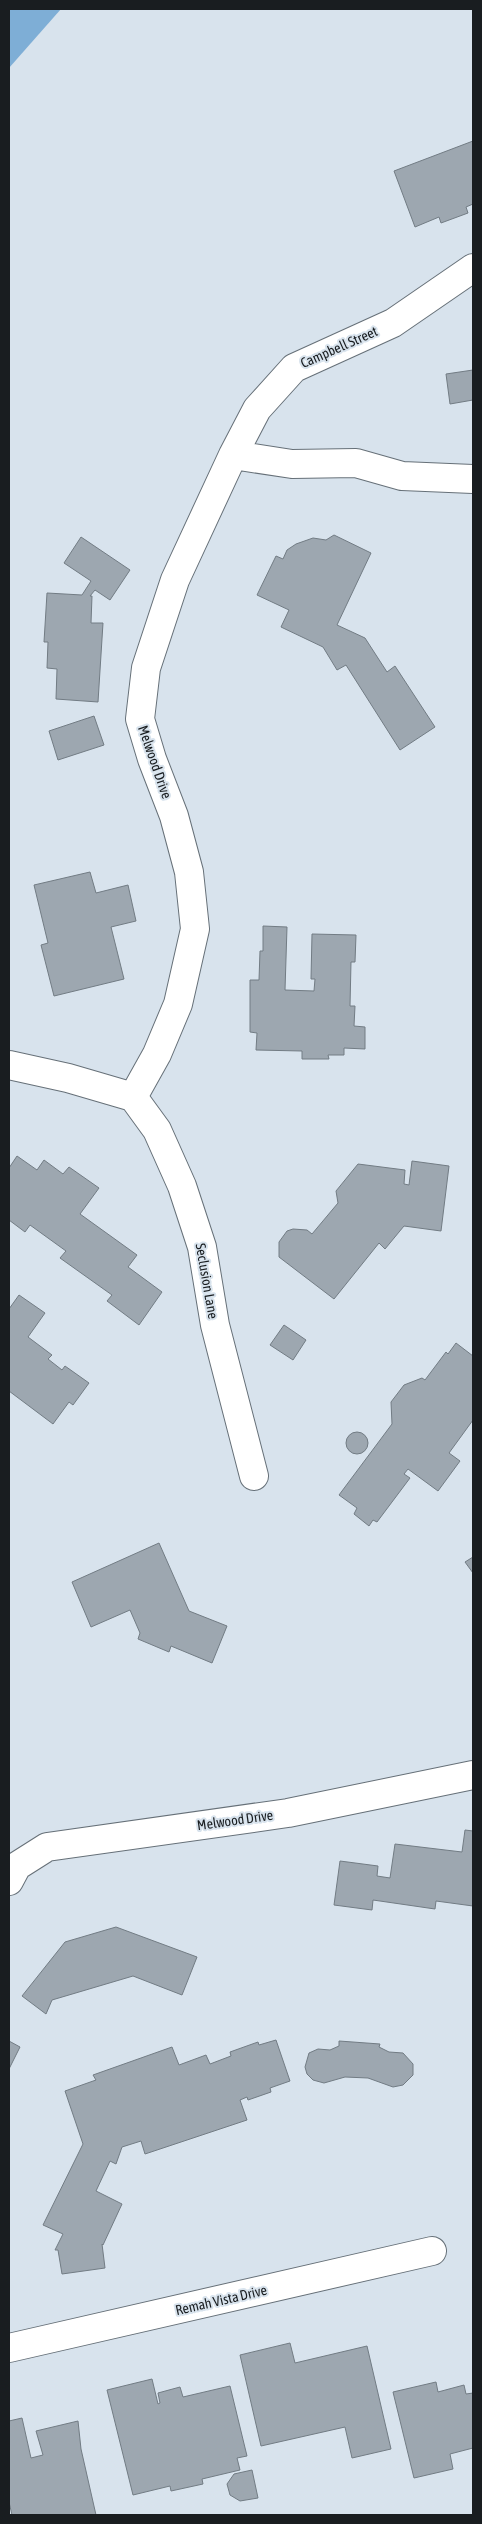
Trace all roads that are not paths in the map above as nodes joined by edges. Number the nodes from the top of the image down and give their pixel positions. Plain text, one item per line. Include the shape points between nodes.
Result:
1 (473, 268) edge
2 (233, 455) junction
3 (473, 479) edge
4 (9, 1065) edge
5 (133, 1097) junction
6 (254, 1476) dead end
7 (473, 1775) edge
8 (9, 1881) edge
9 (432, 2251) dead end
10 (9, 2348) edge

1 - 2 street, Campbell Street via 393,323 294,368 257,410
2 - 3 street via 292,464 356,463 402,476
2 - 5 street, Melwood Drive via 175,580 146,668 140,718 174,816 189,872 195,929 178,1004 157,1054
4 - 5 street
5 - 6 street, Seclusion Lane via 157,1130 182,1186 202,1247 215,1325
7 - 8 street, Melwood Drive via 288,1813 47,1847 17,1866
9 - 10 street, Remah Vista Drive

